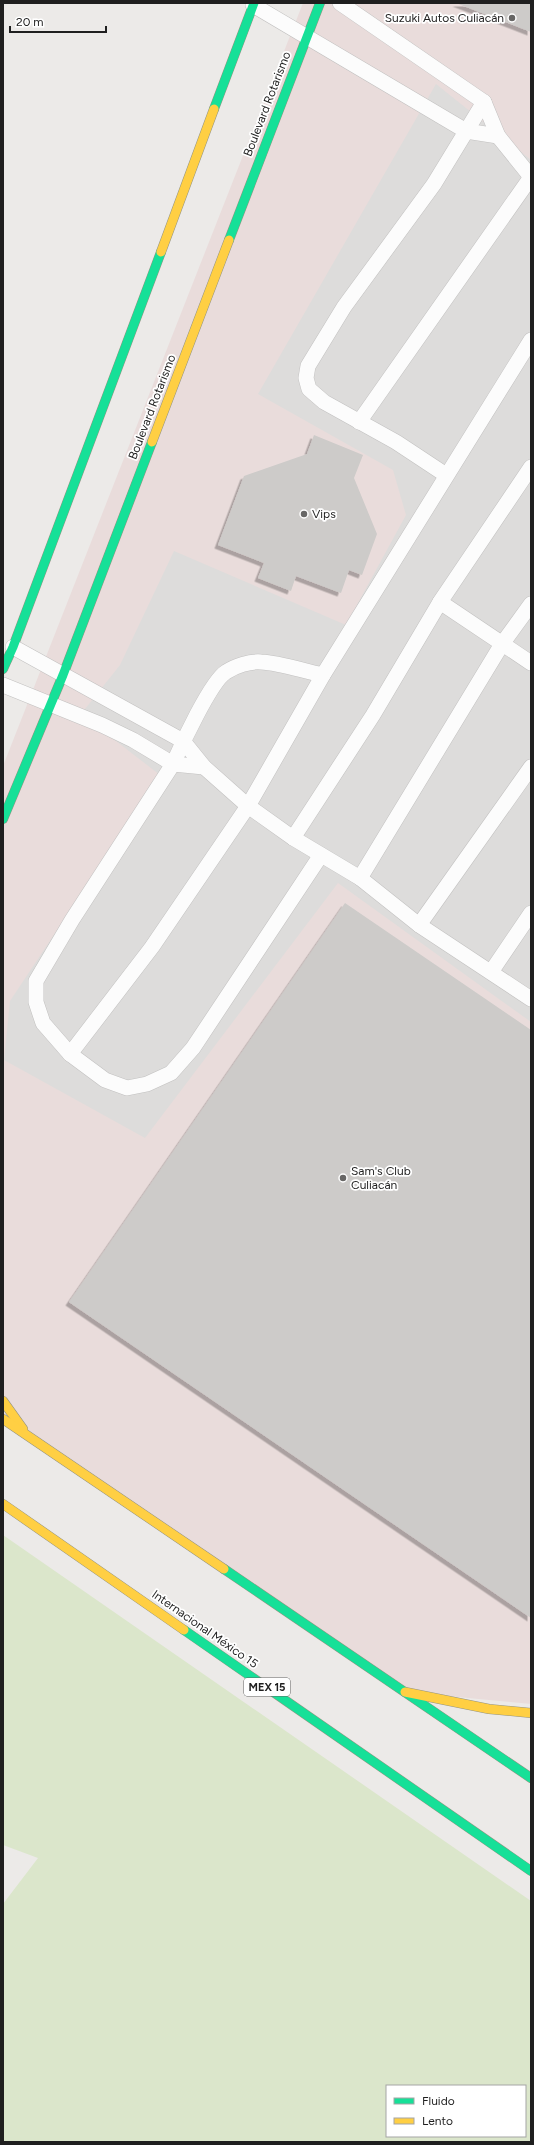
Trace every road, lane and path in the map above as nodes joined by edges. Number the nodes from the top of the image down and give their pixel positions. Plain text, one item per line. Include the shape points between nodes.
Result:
1 (320, 3) edge
2 (340, 3) edge
3 (254, 4) edge
4 (306, 35) junction
5 (484, 102) junction
6 (466, 131) junction
7 (498, 136) junction
8 (531, 177) edge
9 (531, 340) edge
10 (359, 422) junction
11 (531, 467) edge
12 (446, 475) junction
13 (440, 602) junction
14 (531, 604) edge
15 (502, 644) junction
16 (13, 647) junction
17 (531, 663) edge
18 (3, 669) edge
19 (63, 675) junction
20 (323, 675) junction
21 (3, 685) edge
22 (50, 704) junction
23 (183, 741) junction
24 (173, 764) junction
25 (204, 767) junction
26 (531, 767) edge
27 (248, 806) junction
28 (3, 819) edge
29 (293, 838) junction
30 (321, 855) junction
31 (360, 878) junction
32 (531, 913) edge
33 (419, 925) junction
34 (491, 972) junction
35 (531, 999) edge
36 (70, 1054) junction
37 (3, 1401) edge
38 (3, 1419) edge
39 (31, 1439) junction
40 (3, 1504) edge
41 (406, 1692) junction
42 (531, 1713) edge
43 (531, 1778) edge
44 (531, 1871) edge

1 - 4 street, Boulevard Rotarismo
2 - 5 lane
3 - 4 lane
3 - 16 street
4 - 6 lane
4 - 19 street, Boulevard Rotarismo
5 - 6 lane
5 - 7 lane
6 - 7 lane
6 - 10 lane via 434,184 344,307 308,366 306,378 310,389 324,402
7 - 8 lane
8 - 10 lane
9 - 12 lane
10 - 12 lane via 396,442
11 - 13 lane
12 - 20 lane
13 - 15 lane
13 - 29 lane via 373,715
14 - 15 lane
15 - 17 lane
15 - 31 lane
16 - 18 street
16 - 19 lane
19 - 22 street, Boulevard Rotarismo
19 - 23 lane
20 - 23 lane via 260,662 241,665 225,672 213,687
20 - 27 lane
21 - 22 lane
22 - 24 lane via 133,740
22 - 28 street, Boulevard Rotarismo
23 - 24 lane
23 - 25 lane
24 - 25 lane
24 - 36 lane via 72,920 36,981 36,1002 43,1023
25 - 27 lane
26 - 33 lane
27 - 29 lane
27 - 36 lane via 152,947
29 - 30 lane
30 - 31 lane
30 - 36 lane via 193,1048 171,1073 147,1084 127,1088 105,1080
31 - 33 lane
32 - 34 lane
33 - 34 lane
34 - 35 lane
37 - 39 street
38 - 39 street
39 - 41 street
40 - 44 street, Internacional México 15 / MEX 15
41 - 42 street via 489,1709
41 - 43 street

